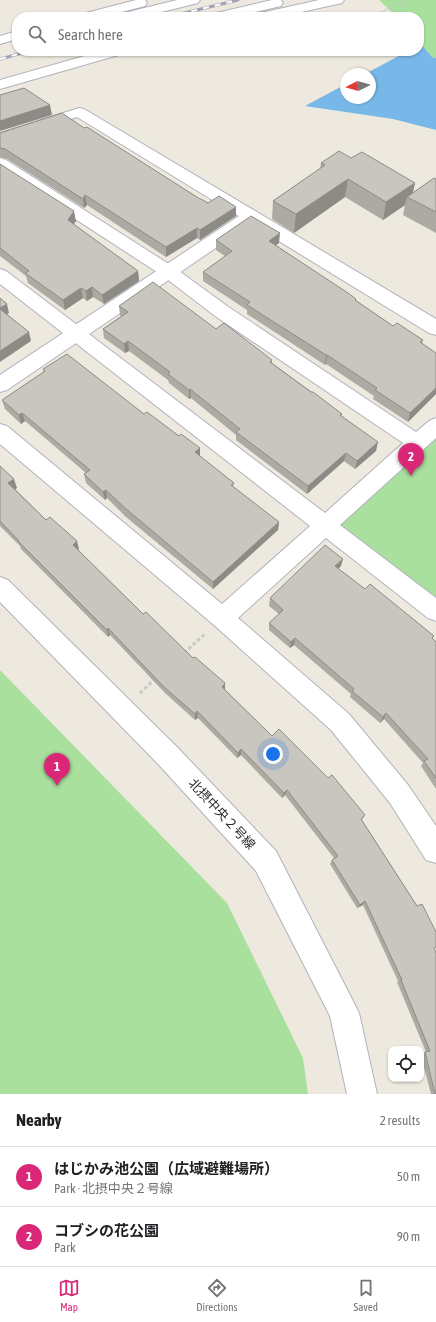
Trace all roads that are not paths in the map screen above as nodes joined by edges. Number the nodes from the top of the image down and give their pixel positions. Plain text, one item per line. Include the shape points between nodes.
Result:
1 (154, 0) edge
2 (192, 0) edge
3 (289, 0) edge
4 (337, 0) edge
5 (106, 12) edge
6 (145, 12) edge
7 (238, 12) edge
8 (283, 12) edge
9 (12, 36) edge
10 (0, 40) edge
11 (12, 46) edge
12 (0, 49) edge
13 (59, 56) edge
14 (100, 56) edge
15 (0, 72) edge
16 (0, 85) edge
17 (0, 138) edge
18 (0, 163) edge
19 (251, 216) junction
20 (169, 272) junction
21 (0, 275) edge
22 (436, 328) edge
23 (77, 334) junction
24 (0, 385) edge
25 (436, 426) edge
26 (0, 432) edge
27 (418, 443) junction
28 (325, 526) junction
29 (0, 587) edge
30 (436, 611) edge
31 (222, 618) junction
32 (436, 850) edge
33 (362, 1094) edge

1 - 5 street
2 - 6 street
3 - 7 street
4 - 8 street
9 - 10 street
11 - 12 street
13 - 15 street
14 - 16 street
17 - 19 street via 79,112
18 - 20 street
19 - 20 street
19 - 22 street
20 - 23 street
20 - 27 street via 221,311
21 - 23 street
23 - 24 street
23 - 28 street
25 - 27 street
26 - 31 street
27 - 28 street
28 - 30 street
28 - 31 street
29 - 33 street, 北摂中央２号線 via 168,756 266,861 344,1013
31 - 32 street via 340,722 399,794

